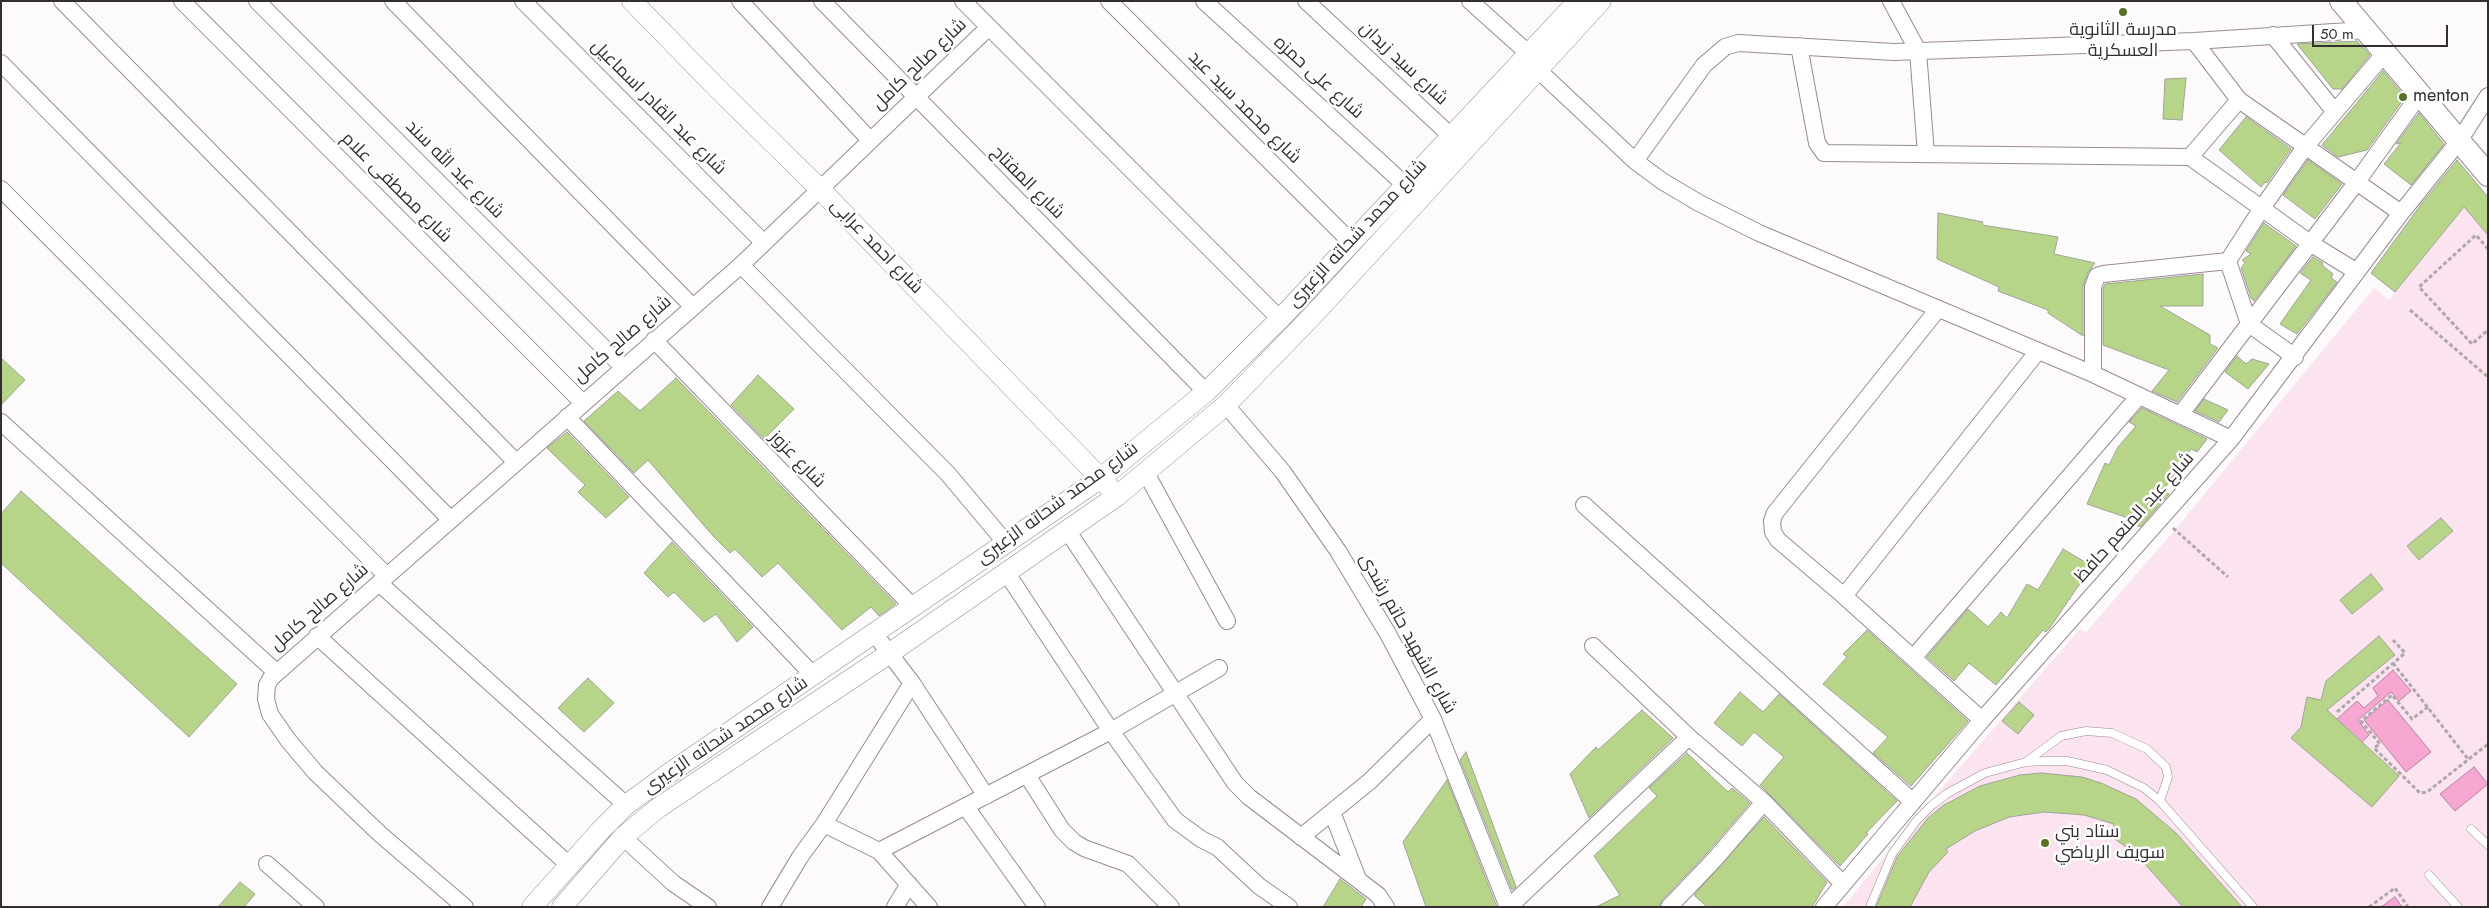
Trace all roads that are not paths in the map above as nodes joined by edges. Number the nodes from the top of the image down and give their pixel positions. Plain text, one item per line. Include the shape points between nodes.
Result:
1 (62, 1) edge
2 (182, 1) edge
3 (257, 1) edge
4 (393, 1) edge
5 (523, 1) edge
6 (632, 1) edge
7 (740, 1) edge
8 (822, 1) edge
9 (963, 1) edge
10 (1109, 1) edge
11 (1204, 1) edge
12 (1306, 1) edge
13 (1470, 1) edge
14 (1578, 1) edge
15 (1601, 1) edge
16 (1891, 1) edge
17 (2341, 1) edge
18 (988, 28) junction
19 (2365, 30) junction
20 (2273, 35) junction
21 (2194, 41) junction
22 (1799, 46) junction
23 (1918, 51) junction
24 (2385, 54) junction
25 (1532, 61) junction
26 (1, 63) edge
27 (2420, 94) junction
28 (2488, 96) edge
29 (915, 98) junction
30 (2239, 100) junction
31 (2335, 112) junction
32 (1451, 136) junction
33 (870, 140) junction
34 (2459, 141) junction
35 (2305, 147) junction
36 (1926, 154) junction
37 (2190, 157) junction
38 (1634, 161) junction
39 (2488, 175) edge
40 (2356, 182) junction
41 (1404, 184) junction
42 (1, 189) edge
43 (821, 190) junction
44 (2262, 208) junction
45 (2401, 213) junction
46 (1352, 242) junction
47 (764, 243) junction
48 (2310, 243) junction
49 (2228, 261) junction
50 (741, 264) junction
51 (2357, 272) junction
52 (1301, 296) junction
53 (692, 306) junction
54 (1938, 309) junction
55 (1317, 311) junction
56 (1278, 321) junction
57 (2249, 324) junction
58 (654, 340) junction
59 (1289, 341) junction
60 (2038, 351) junction
61 (2295, 357) junction
62 (623, 367) junction
63 (2093, 374) junction
64 (1206, 392) junction
65 (2139, 396) junction
66 (583, 402) junction
67 (1226, 405) junction
68 (2180, 415) junction
69 (566, 417) junction
70 (1, 422) edge
71 (2231, 439) junction
72 (516, 462) junction
73 (1146, 473) junction
74 (1101, 478) junction
75 (1117, 496) junction
76 (1584, 505) dead end
77 (451, 520) junction
78 (1067, 530) junction
79 (1006, 543) junction
80 (1006, 572) junction
81 (383, 580) junction
82 (1844, 596) junction
83 (912, 607) junction
84 (1227, 621) dead end
85 (874, 633) junction
86 (317, 636) junction
87 (1593, 646) dead end
88 (890, 652) junction
89 (1914, 658) junction
90 (1219, 668) dead end
91 (276, 672) junction
92 (814, 676) junction
93 (912, 683) junction
94 (1176, 693) junction
95 (1433, 719) junction
96 (1982, 720) junction
97 (1111, 730) junction
98 (1689, 737) junction
99 (2026, 762) junction
100 (1027, 775) junction
101 (986, 796) junction
102 (2160, 801) junction
103 (1764, 802) junction
104 (1913, 802) junction
105 (626, 805) junction
106 (966, 807) junction
107 (1332, 812) junction
108 (824, 824) junction
109 (2471, 829) dead end
110 (623, 836) junction
111 (1301, 837) junction
112 (2488, 845) edge
113 (879, 851) junction
114 (267, 864) dead end
115 (568, 865) junction
116 (2429, 875) dead end
117 (1358, 879) junction
118 (909, 884) junction
119 (1844, 884) junction
120 (316, 907) edge
121 (465, 907) edge
122 (532, 907) edge
123 (562, 907) edge
124 (708, 907) edge
125 (770, 907) edge
126 (895, 907) edge
127 (929, 907) edge
128 (1037, 907) edge
129 (1171, 907) edge
130 (1289, 907) edge
131 (1386, 907) edge
132 (1508, 907) edge
133 (1669, 907) edge
134 (1824, 907) edge
135 (1870, 907) edge
136 (2253, 907) edge
137 (2458, 907) edge

1 - 72 street
2 - 66 street, شارع مصطفى علام
3 - 62 street, شارع عبد الله سند
4 - 53 street
5 - 47 street, شارع عبد القادر اسماعيل
6 - 43 street, شارع احمد عرابى
7 - 33 street
8 - 29 street, شارع المفتاح
9 - 18 street
10 - 46 street, شارع محمد سيد عيد
11 - 41 street, شارع على حمزه
12 - 32 street, شارع سيد زيدان
13 - 25 street
14 - 25 street, شارع محمد شحاته الزعيرى
15 - 25 street, شارع محمد شحاته الزعيرى
16 - 23 street
17 - 19 main road
18 - 29 street, شارع صالح كامل
18 - 56 street
19 - 20 street
19 - 24 main road
20 - 21 street
20 - 31 street
21 - 23 street
21 - 30 street
22 - 23 street via 1866,52
22 - 36 street via 1817,143 1824,153
22 - 38 street via 1738,43 1724,47 1713,55
23 - 36 street
24 - 27 main road
24 - 31 street
25 - 32 street, شارع محمد شحاته الزعيرى
25 - 38 street
25 - 55 street, شارع محمد شحاته الزعيرى
26 - 77 street
27 - 34 main road
27 - 40 street
28 - 34 street, شارع عبد المنعم حافظ
29 - 33 street, شارع صالح كامل
29 - 64 street, شارع المفتاح
30 - 35 street
30 - 37 street
31 - 35 street
32 - 41 street, شارع محمد شحاته الزعيرى
33 - 43 street, شارع صالح كامل
34 - 39 main road
34 - 45 street, شارع عبد المنعم حافظ
35 - 40 street
35 - 44 street
36 - 37 street
37 - 44 street
38 - 54 street via 1699,203 1759,233
40 - 45 street
40 - 48 street
41 - 46 street, شارع محمد شحاته الزعيرى
42 - 81 street
43 - 47 street, شارع صالح كامل
43 - 74 street, شارع احمد عرابى
44 - 48 street
44 - 49 street
45 - 51 street, شارع عبد المنعم حافظ
46 - 52 street, شارع محمد شحاته الزعيرى
47 - 50 street, شارع صالح كامل
48 - 51 street
48 - 57 street
49 - 57 street
49 - 63 street via 2097,276 2093,287
50 - 53 street, شارع صالح كامل
50 - 79 street via 948,474
51 - 61 street, شارع عبد المنعم حافظ
52 - 55 street via 1303,310
52 - 56 street, شارع محمد شحاته الزعيرى
53 - 58 street, شارع صالح كامل
54 - 60 street
54 - 82 street via 1775,513 1772,521 1778,540
55 - 59 street, شارع محمد شحاته الزعيرى
56 - 59 street via 1288,327
56 - 64 street, شارع محمد شحاته الزعيرى
57 - 61 street
57 - 68 street
58 - 62 street, شارع صالح كامل
58 - 83 street, شارع عزوز
59 - 67 street, شارع محمد شحاته الزعيرى
60 - 63 street
60 - 82 street
61 - 71 street, شارع عبد المنعم حافظ
62 - 66 street, شارع صالح كامل
63 - 65 street
64 - 74 street, شارع محمد شحاته الزعيرى
65 - 68 street
65 - 89 street
66 - 69 street, شارع صالح كامل
67 - 73 street, شارع محمد شحاته الزعيرى
67 - 95 street, شارع الشهيد حاتم رشدى via 1283,472 1338,551 1388,634
68 - 71 street
69 - 72 street, شارع صالح كامل
69 - 92 street
70 - 91 street
71 - 96 street, شارع عبد المنعم حافظ
72 - 77 street, شارع صالح كامل
73 - 75 street, شارع محمد شحاته الزعيرى
73 - 84 street
74 - 75 street, شارع احمد عرابى
74 - 79 street, شارع محمد شحاته الزعيرى
75 - 78 street, شارع محمد شحاته الزعيرى
76 - 104 street
77 - 81 street, شارع صالح كامل
78 - 80 street, شارع محمد شحاته الزعيرى
78 - 94 street
79 - 83 street, شارع محمد شحاته الزعيرى
80 - 88 street, شارع محمد شحاته الزعيرى
80 - 97 street
81 - 86 street, شارع صالح كامل
81 - 105 street
82 - 89 street
83 - 85 street, شارع محمد شحاته الزعيرى
85 - 88 street
85 - 92 street, شارع محمد شحاته الزعيرى
86 - 91 street, شارع صالح كامل
86 - 115 street
87 - 98 street
88 - 93 street
88 - 110 street, شارع محمد شحاته الزعيرى via 670,799
89 - 96 street
90 - 94 street
91 - 121 street via 267,685 266,699 270,714 288,740 380,834
92 - 105 street, شارع محمد شحاته الزعيرى
93 - 101 street
93 - 108 street
94 - 97 street
94 - 111 street via 1235,783
95 - 107 street via 1370,781
95 - 132 street, شارع الشهيد حاتم رشدى
96 - 104 street, شارع عبد المنعم حافظ
97 - 100 street
97 - 130 street via 1175,820 1218,847 1259,886
98 - 103 street
98 - 132 street
99 - 102 lane via 2067,761 2093,766 2126,778
99 - 102 lane via 2061,736 2086,731 2118,735 2147,749 2166,767 2168,776
99 - 135 lane via 1986,773 1932,805 1916,820 1892,854
100 - 101 street
100 - 129 street via 1062,830 1074,842 1128,864
101 - 106 street
102 - 136 lane
103 - 119 street
103 - 133 street via 1716,859
104 - 119 street, شارع عبد المنعم حافظ
105 - 115 street, شارع محمد شحاته الزعيرى
106 - 113 street
106 - 128 street
107 - 111 street
107 - 117 street
108 - 113 street
108 - 125 street
109 - 112 lane
110 - 123 street, شارع محمد شحاته الزعيرى
110 - 124 street via 673,883
111 - 117 street
113 - 118 street
114 - 120 street
115 - 122 street, شارع محمد شحاته الزعيرى
116 - 137 lane
117 - 131 street via 1378,894
118 - 126 street
118 - 127 street
119 - 134 street, شارع عبد المنعم حافظ

